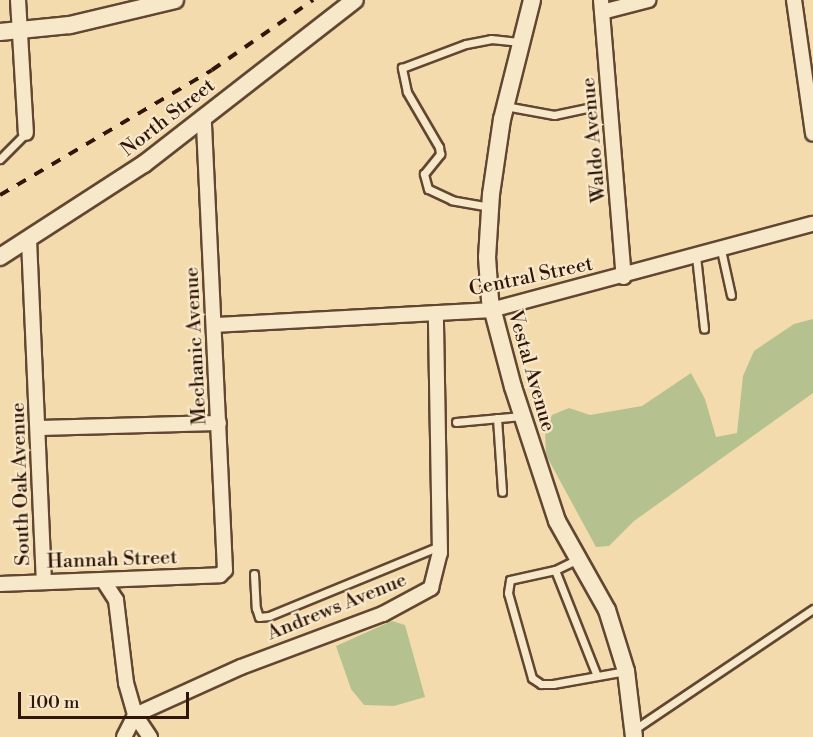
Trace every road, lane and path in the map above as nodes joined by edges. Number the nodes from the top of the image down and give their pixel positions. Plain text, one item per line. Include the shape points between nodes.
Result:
1 (18, 0) edge
2 (175, 0) edge
3 (354, 0) edge
4 (532, 0) edge
5 (648, 0) edge
6 (794, 0) edge
7 (601, 6) edge
8 (19, 31) junction
9 (0, 32) edge
10 (521, 42) junction
11 (505, 106) junction
12 (591, 107) dead end
13 (204, 117) junction
14 (26, 133) joint
15 (813, 134) edge
16 (0, 159) edge
17 (490, 207) junction
18 (813, 224) edge
19 (29, 240) junction
20 (721, 249) junction
21 (696, 256) junction
22 (0, 257) edge
23 (624, 277) junction
24 (731, 295) dead end
25 (491, 310) junction
26 (436, 313) junction
27 (214, 325) junction
28 (704, 329) dead end
29 (522, 416) junction
30 (497, 418) junction
31 (456, 422) dead end
32 (219, 423) junction
33 (38, 428) junction
34 (502, 492) dead end
35 (440, 546) junction
36 (578, 559) junction
37 (555, 570) junction
38 (224, 572) joint
39 (254, 574) dead end
40 (103, 580) junction
41 (44, 582) junction
42 (0, 584) edge
43 (813, 609) edge
44 (626, 671) junction
45 (597, 676) junction
46 (135, 715) junction
47 (633, 734) edge
48 (124, 737) edge
49 (150, 737) edge

1 - 8 street
2 - 8 street via 70,25
3 - 13 street, North Street
4 - 10 street, Vestal Avenue
5 - 7 street
6 - 15 street
7 - 23 street, Waldo Avenue
8 - 9 street
8 - 14 street
10 - 11 street, Vestal Avenue
10 - 17 lane via 491,39 466,44 402,68 407,92 439,147 440,154 424,174 428,189 452,200
11 - 12 lane via 554,115
11 - 17 street, Vestal Avenue
13 - 19 street, North Street via 144,164
13 - 27 street, Mechanic Avenue
14 - 16 lane
17 - 25 street, Vestal Avenue via 487,256
18 - 20 street, Central Street
19 - 22 street, North Street
19 - 33 street, South Oak Avenue
20 - 21 street, Central Street
20 - 24 lane
21 - 23 street, Central Street
21 - 28 lane
23 - 25 street, Central Street
25 - 26 street, Central Street
25 - 29 street, Vestal Avenue
26 - 27 street, Central Street
26 - 35 street, Andrews Avenue
27 - 32 street, Mechanic Avenue
29 - 30 lane
29 - 36 street, Vestal Avenue via 557,521
30 - 31 lane
30 - 34 lane
32 - 33 street
32 - 38 street, Mechanic Avenue
33 - 41 street, South Oak Avenue
35 - 39 lane via 269,616 259,617
35 - 46 street, Andrews Avenue via 437,578 431,588 413,599 242,667
36 - 37 lane
36 - 44 street, Vestal Avenue via 607,610
37 - 45 lane
37 - 45 lane via 510,580 508,593 532,678 541,684 553,684
38 - 40 street, Hannah Street
40 - 41 street, Hannah Street
40 - 46 street via 116,600 126,683
41 - 42 street, Hannah Street
43 - 47 lane
44 - 45 lane
44 - 47 street, Vestal Avenue
46 - 48 street
46 - 49 street

